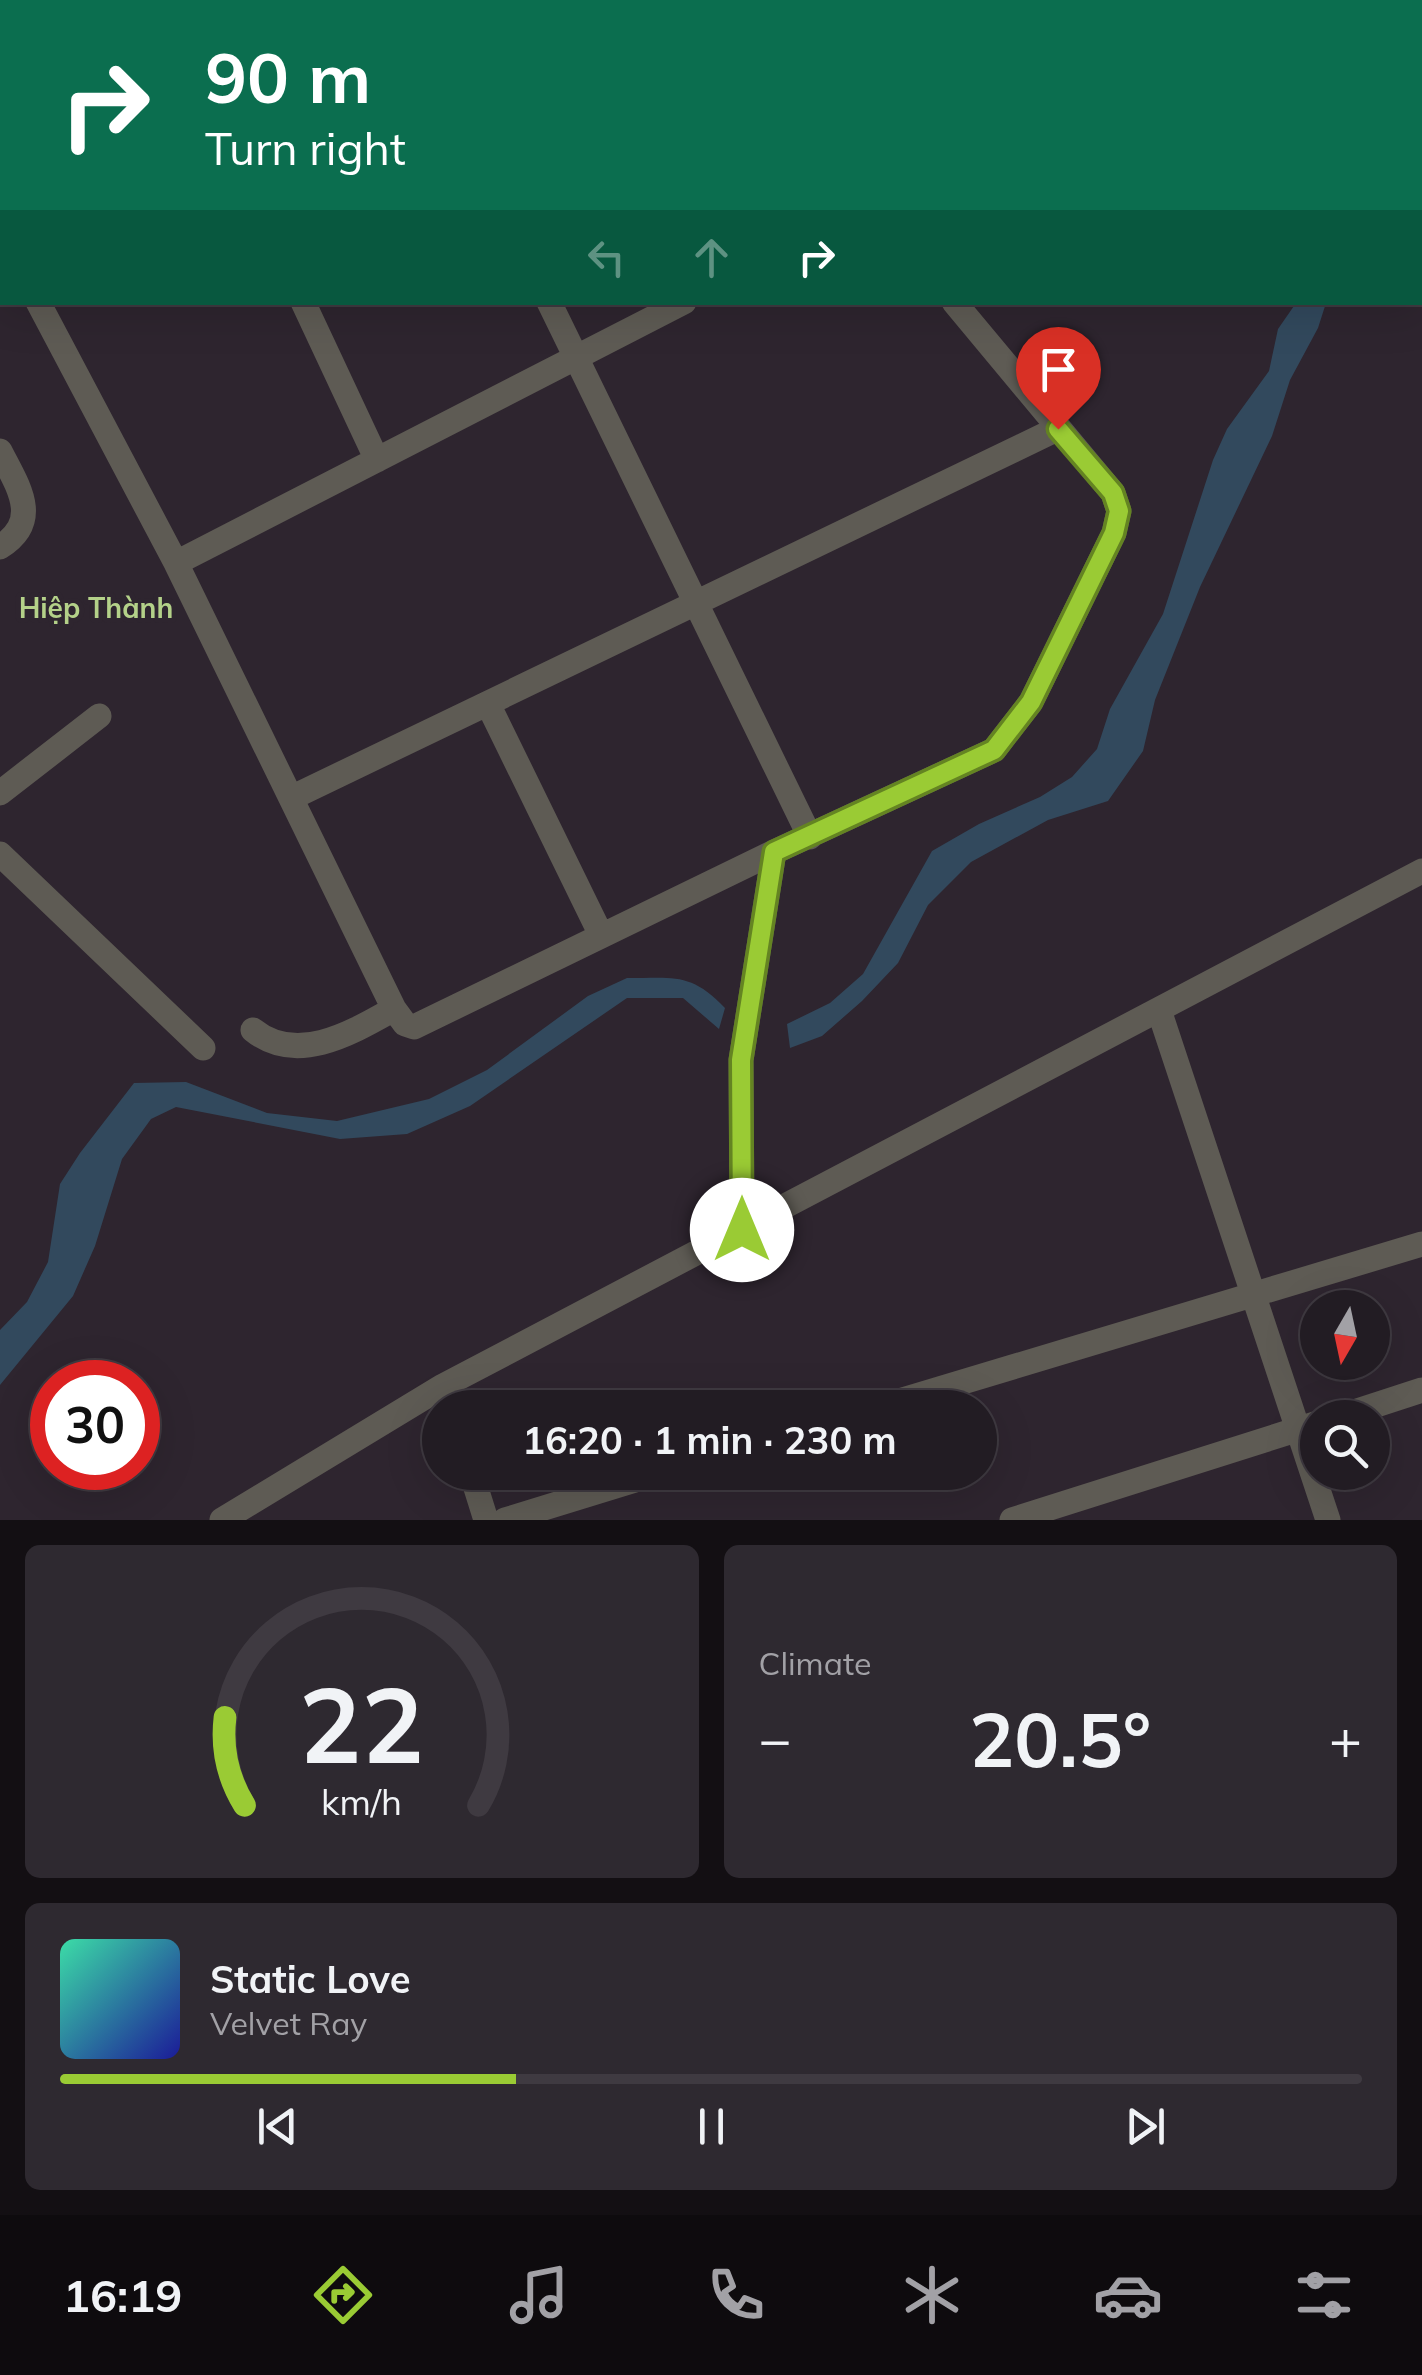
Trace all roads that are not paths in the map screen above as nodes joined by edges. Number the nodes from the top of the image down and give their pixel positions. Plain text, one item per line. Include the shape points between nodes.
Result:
1 (40, 305) edge
2 (304, 305) edge
3 (550, 305) edge
4 (678, 305) edge
5 (956, 305) edge
6 (576, 358) junction
7 (1058, 429) junction
8 (0, 451) edge
9 (377, 460) junction
10 (0, 547) edge
11 (176, 563) junction
12 (696, 603) junction
13 (488, 704) junction
14 (99, 716) dead end
15 (0, 793) edge
16 (291, 798) junction
17 (810, 836) junction
18 (774, 852) junction
19 (0, 854) edge
20 (1422, 870) edge
21 (601, 935) junction
22 (394, 1008) junction
23 (1160, 1010) junction
24 (253, 1030) dead end
25 (203, 1048) dead end
26 (742, 1230) junction
27 (1422, 1244) edge
28 (1253, 1293) junction
29 (458, 1390) edge
30 (935, 1390) edge
31 (1422, 1390) edge
32 (1390, 1400) edge
33 (1300, 1407) edge
34 (422, 1410) edge
35 (1300, 1429) edge
36 (477, 1490) edge
37 (602, 1490) edge
38 (1322, 1490) edge
39 (222, 1520) edge
40 (486, 1520) edge
41 (504, 1520) edge
42 (1012, 1520) edge
43 (1328, 1520) edge

1 - 11 street
2 - 9 street
3 - 6 street
4 - 6 street
5 - 7 street
6 - 9 street
6 - 12 street
7 - 12 street
7 - 17 street via 1113,493 1119,511 1031,702 994,750
8 - 10 street via 25,512
9 - 11 street
11 - 16 street
12 - 13 street
12 - 17 street
13 - 16 street
13 - 21 street
14 - 15 street
16 - 22 street
17 - 18 street
18 - 21 street
18 - 26 street via 741,1060
19 - 25 street
20 - 23 street
21 - 22 street via 420,1026 406,1024
22 - 24 street via 322,1043 292,1046
23 - 26 street
23 - 28 street
26 - 29 street
27 - 28 street
28 - 30 street
28 - 33 street
31 - 32 street
34 - 39 street
35 - 42 street
36 - 40 street
37 - 41 street
38 - 43 street

